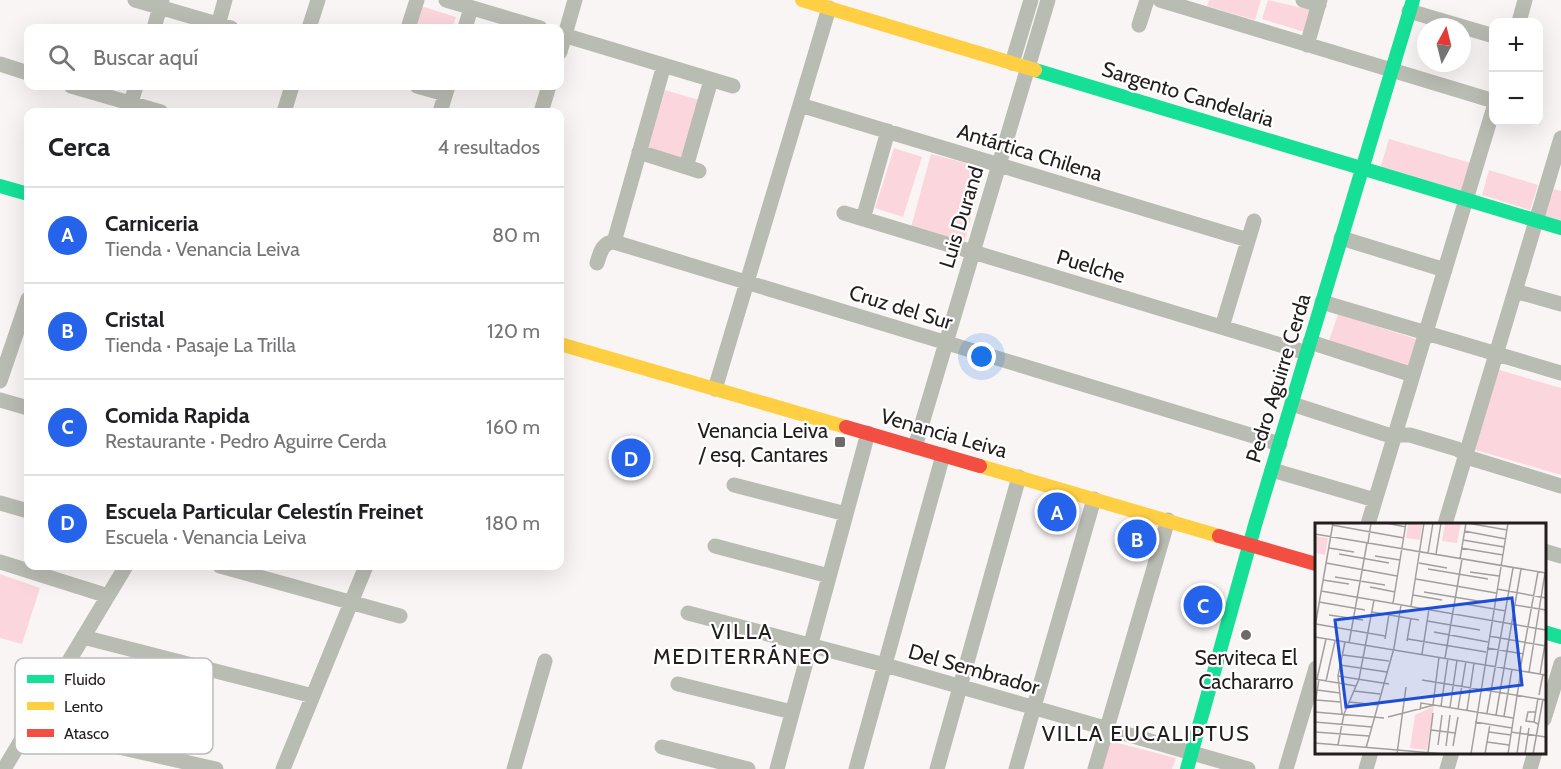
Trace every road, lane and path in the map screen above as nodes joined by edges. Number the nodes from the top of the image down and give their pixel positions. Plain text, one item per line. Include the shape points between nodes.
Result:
1 (135, 0) edge
2 (225, 0) edge
3 (318, 0) edge
4 (417, 0) edge
5 (446, 0) edge
6 (574, 0) edge
7 (802, 0) edge
8 (1031, 0) edge
9 (1048, 0) edge
10 (1147, 0) edge
11 (1160, 0) edge
12 (1303, 0) edge
13 (1526, 0) edge
14 (1319, 2) edge
15 (161, 4) edge
16 (1411, 6) edge
17 (471, 8) junction
18 (829, 8) junction
19 (1520, 18) edge
20 (155, 24) edge
21 (216, 24) edge
22 (224, 24) edge
23 (310, 24) edge
24 (409, 24) edge
25 (466, 24) edge
26 (526, 24) edge
27 (1139, 25) dead end
28 (564, 29) edge
29 (1489, 34) edge
30 (564, 36) edge
31 (1307, 45) junction
32 (1012, 63) junction
33 (0, 64) edge
34 (664, 65) junction
35 (1028, 68) junction
36 (1392, 71) junction
37 (24, 72) edge
38 (711, 80) junction
39 (733, 86) dead end
40 (82, 90) edge
41 (135, 90) edge
42 (291, 90) edge
43 (447, 90) edge
44 (548, 90) edge
45 (1489, 100) edge
46 (800, 105) junction
47 (130, 108) edge
48 (285, 108) edge
49 (441, 108) edge
50 (542, 108) edge
51 (1489, 123) edge
52 (888, 131) junction
53 (1561, 138) edge
54 (639, 152) junction
55 (999, 165) junction
56 (1362, 168) junction
57 (0, 186) edge
58 (24, 194) edge
59 (1466, 199) junction
60 (844, 213) dead end
61 (863, 219) junction
62 (1536, 220) junction
63 (1254, 221) dead end
64 (1561, 228) edge
65 (1341, 238) junction
66 (1248, 240) junction
67 (614, 242) junction
68 (973, 252) junction
69 (597, 263) dead end
70 (1444, 270) junction
71 (747, 282) junction
72 (1515, 291) junction
73 (1322, 302) junction
74 (1561, 304) edge
75 (24, 315) edge
76 (1222, 327) junction
77 (1426, 333) junction
78 (946, 342) junction
79 (564, 345) edge
80 (1309, 347) junction
81 (1496, 354) junction
82 (1561, 373) edge
83 (1413, 375) junction
84 (0, 381) edge
85 (715, 389) junction
86 (0, 400) edge
87 (1292, 404) junction
88 (24, 407) edge
89 (868, 433) junction
90 (1395, 434) junction
91 (1280, 444) junction
92 (915, 447) junction
93 (1466, 454) junction
94 (943, 455) junction
95 (1272, 470) junction
96 (1019, 477) junction
97 (734, 485) dead end
98 (1561, 486) edge
99 (1094, 499) junction
100 (1375, 500) junction
101 (0, 503) edge
102 (24, 510) edge
103 (846, 514) junction
104 (1168, 520) junction
105 (1369, 523) edge
106 (1450, 523) edge
107 (1250, 545) junction
108 (715, 546) dead end
109 (1546, 551) edge
110 (1561, 556) edge
111 (0, 562) edge
112 (1315, 563) edge
113 (24, 570) edge
114 (25, 570) edge
115 (124, 570) edge
116 (234, 570) edge
117 (364, 570) edge
118 (829, 576) junction
119 (108, 596) junction
120 (351, 603) junction
121 (688, 613) dead end
122 (400, 616) dead end
123 (1546, 632) edge
124 (1561, 635) edge
125 (83, 637) junction
126 (810, 646) junction
127 (71, 658) edge
128 (165, 658) edge
129 (545, 661) dead end
130 (1561, 664) edge
131 (885, 666) junction
132 (213, 670) edge
133 (1315, 675) edge
134 (678, 684) dead end
135 (960, 687) junction
136 (313, 696) junction
137 (1034, 707) junction
138 (792, 712) junction
139 (1546, 716) edge
140 (1107, 728) junction
141 (662, 747) dead end
142 (15, 751) edge
143 (1192, 752) junction
144 (150, 754) edge
145 (1371, 754) edge
146 (1452, 754) edge
147 (1534, 754) edge
148 (4, 769) edge
149 (216, 769) edge
150 (284, 769) edge
151 (514, 769) edge
152 (748, 769) edge
153 (777, 769) edge
154 (856, 769) edge
155 (937, 769) edge
156 (1016, 769) edge
157 (1095, 769) edge
158 (1187, 769) edge
159 (1248, 769) edge
160 (1286, 769) edge
161 (1366, 769) edge
162 (1447, 769) edge
163 (1530, 769) edge

1 - 15 street
2 - 22 street
3 - 23 street
4 - 24 street
5 - 17 street
6 - 28 street
7 - 18 street, Sargento Candelaria
8 - 32 street
9 - 35 street, Luis Durand
10 - 27 street
11 - 31 street
12 - 14 street
13 - 19 street
14 - 31 street
15 - 20 street
15 - 21 street
16 - 29 street
16 - 36 street, Pedro Aguirre Cerda
17 - 25 street
17 - 26 street
18 - 32 street, Sargento Candelaria
18 - 46 street
30 - 34 street
31 - 36 street
32 - 35 street, Sargento Candelaria
33 - 37 street
34 - 38 street
34 - 54 street
35 - 55 street, Luis Durand
35 - 56 street, Sargento Candelaria
36 - 45 street
36 - 56 street, Pedro Aguirre Cerda
38 - 39 street
38 - 54 street via 693,169
40 - 47 street
41 - 47 street
42 - 48 street
43 - 49 street
44 - 50 street
46 - 52 street, Antártica Chilena
46 - 71 street
51 - 59 street
52 - 55 street, Antártica Chilena
52 - 61 street
53 - 62 street
54 - 67 street
55 - 66 street, Antártica Chilena
55 - 68 street, Luis Durand
56 - 59 street, Sargento Candelaria
56 - 65 street, Pedro Aguirre Cerda
57 - 58 street
59 - 62 street, Sargento Candelaria
59 - 70 street
60 - 61 street, Puelche
61 - 68 street, Puelche
62 - 64 street, Sargento Candelaria
62 - 72 street
63 - 66 street
65 - 70 street
65 - 73 street, Pedro Aguirre Cerda
66 - 76 street
67 - 69 street via 602,248
67 - 71 street, Cruz del Sur
68 - 76 street, Puelche
68 - 78 street, Luis Durand
70 - 77 street
71 - 78 street, Cruz del Sur
71 - 85 street
72 - 74 street
72 - 81 street
73 - 77 street
73 - 80 street, Pedro Aguirre Cerda
75 - 84 street
76 - 80 street, Puelche
77 - 81 street
77 - 83 street
78 - 91 street, Cruz del Sur
78 - 92 street, Luis Durand
79 - 85 street, Venancia Leiva
80 - 83 street, Puelche
80 - 87 street, Pedro Aguirre Cerda
81 - 82 street
81 - 93 street
83 - 90 street
85 - 89 street, Venancia Leiva
86 - 88 street
87 - 90 street
87 - 91 street, Pedro Aguirre Cerda
89 - 92 street, Venancia Leiva
89 - 103 street
90 - 93 street via 1410,435
90 - 100 street
91 - 95 street, Pedro Aguirre Cerda
92 - 94 street, Venancia Leiva
93 - 98 street
93 - 106 street
94 - 96 street, Venancia Leiva
94 - 131 street
95 - 100 street
95 - 107 street, Pedro Aguirre Cerda
96 - 99 street, Venancia Leiva
96 - 135 street
97 - 103 street
99 - 104 street, Venancia Leiva
99 - 137 street
100 - 105 street
101 - 102 street
103 - 118 street
104 - 107 street, Venancia Leiva
104 - 140 street
107 - 112 street, Venancia Leiva
107 - 143 street, Pedro Aguirre Cerda
108 - 118 street
109 - 110 street
111 - 113 street
114 - 119 street
115 - 119 street
116 - 120 street
117 - 120 street
118 - 126 street
119 - 125 street
120 - 122 street
120 - 136 street
121 - 126 street, Del Sembrador
123 - 124 street
125 - 127 street
125 - 128 street
126 - 131 street, Del Sembrador
126 - 138 street
129 - 151 street
130 - 139 street
131 - 135 street, Del Sembrador
131 - 154 street
132 - 136 street
133 - 160 street
134 - 138 street
135 - 137 street, Del Sembrador
135 - 155 street
136 - 150 street
137 - 140 street, Del Sembrador
137 - 156 street
138 - 153 street
140 - 143 street, Del Sembrador
140 - 157 street
141 - 152 street
142 - 148 street
143 - 158 street, Pedro Aguirre Cerda
143 - 159 street, Del Sembrador
144 - 149 street
145 - 161 street
146 - 162 street
147 - 163 street

